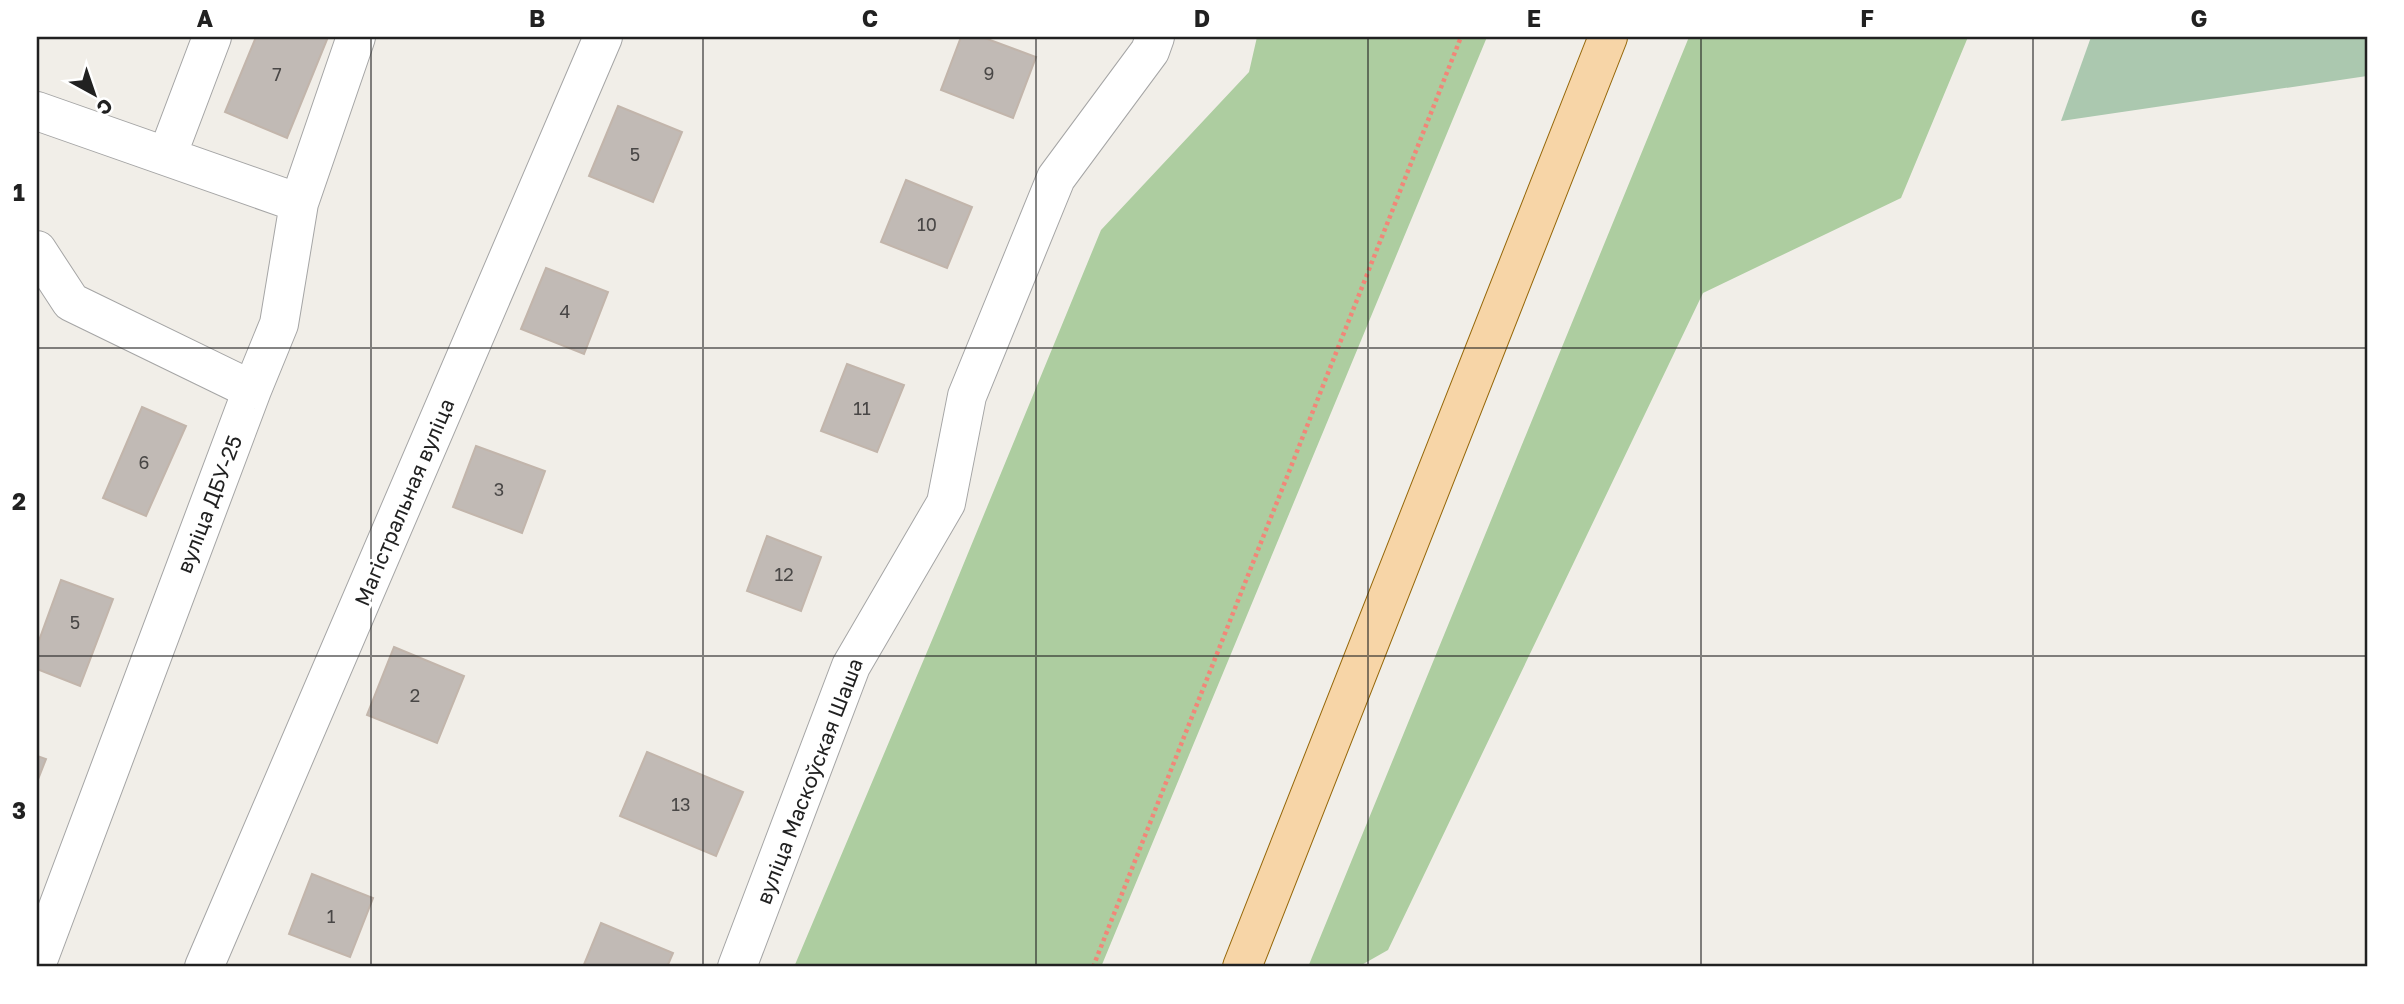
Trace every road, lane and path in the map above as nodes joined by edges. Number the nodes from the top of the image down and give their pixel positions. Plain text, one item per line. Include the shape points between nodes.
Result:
1 (212, 37) edge
2 (356, 37) edge
3 (603, 37) edge
4 (1155, 37) edge
5 (1461, 37) edge
6 (1608, 37) edge
7 (37, 111) edge
8 (167, 156) junction
9 (299, 203) junction
10 (37, 250) edge
11 (252, 390) junction
12 (37, 963) edge
13 (209, 966) edge
14 (737, 967) edge
15 (1093, 967) edge
16 (1242, 967) edge

1 - 8 street
2 - 9 street, вуліца ДБУ-25
3 - 13 street, Магістральная вуліца
4 - 14 street, вуліца Маскоўская Шаша via 1150,51 1056,178 967,396 946,503 851,666
5 - 15 path
6 - 16 main road
7 - 8 street
8 - 9 street
9 - 11 street, вуліца ДБУ-25 via 279,324
10 - 11 street via 71,302
11 - 12 street, вуліца ДБУ-25

